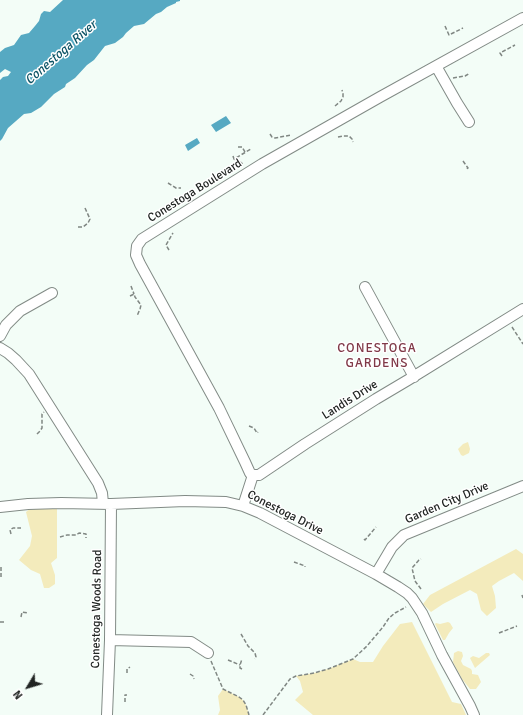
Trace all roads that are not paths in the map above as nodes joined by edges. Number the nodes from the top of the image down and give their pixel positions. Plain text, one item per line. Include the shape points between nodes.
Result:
1 (523, 18) edge
2 (436, 66) junction
3 (469, 122) dead end
4 (365, 287) dead end
5 (52, 293) dead end
6 (523, 309) edge
7 (0, 336) edge
8 (0, 348) edge
9 (414, 377) junction
10 (253, 475) junction
11 (523, 486) edge
12 (107, 504) junction
13 (243, 506) junction
14 (0, 507) edge
15 (376, 574) junction
16 (110, 640) junction
17 (208, 653) road end
18 (107, 715) edge
19 (474, 715) edge

1 - 2 street, Conestoga Boulevard
2 - 3 street
2 - 10 street, Conestoga Boulevard via 262,164 142,239 137,246 136,255 140,264
4 - 9 street
5 - 7 street via 20,311 6,325
6 - 9 street, Landis Drive
8 - 12 street, Conestoga Woods Road via 26,370 101,488
9 - 10 street, Landis Drive via 305,444 259,476
10 - 13 street
11 - 15 street, Garden City Drive via 404,535 392,547
12 - 13 street, Conestoga Drive via 185,501 226,502
12 - 14 street, Conestoga Drive via 28,504
12 - 16 street, Conestoga Woods Road
13 - 15 street, Conestoga Drive
15 - 19 street, Conestoga Drive via 407,593 416,603
16 - 17 street via 191,642
16 - 18 street, Conestoga Woods Road

